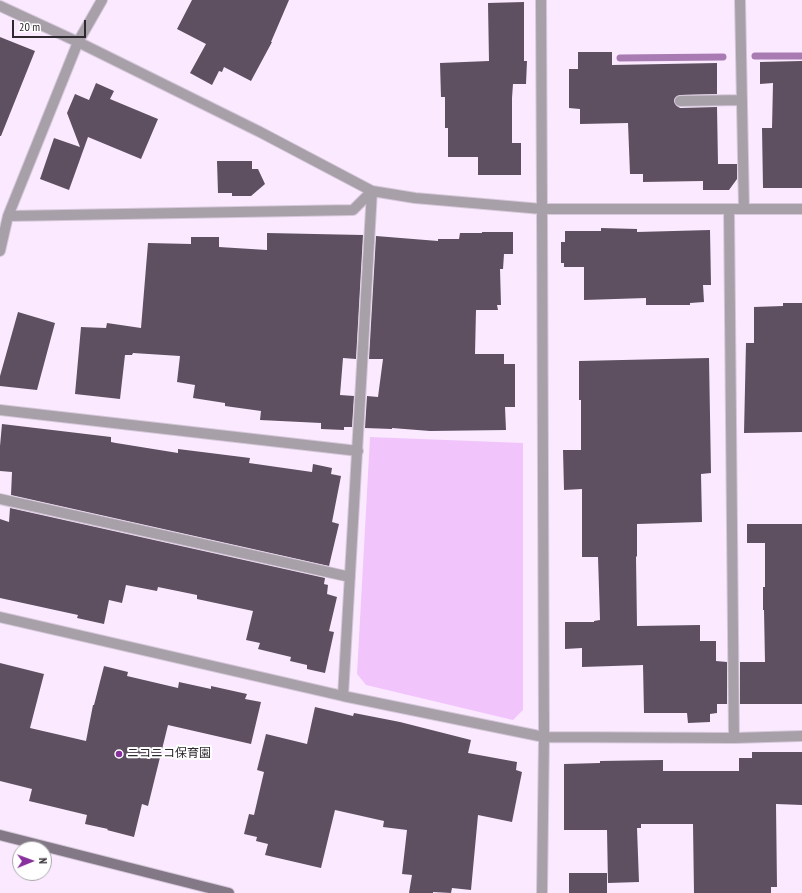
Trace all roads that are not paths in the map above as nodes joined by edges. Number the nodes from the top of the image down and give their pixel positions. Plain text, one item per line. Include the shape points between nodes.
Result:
1 (102, 0) edge
2 (542, 0) edge
3 (740, 0) edge
4 (0, 6) edge
5 (78, 42) junction
6 (742, 100) junction
7 (680, 101) dead end
8 (372, 191) junction
9 (542, 209) junction
10 (729, 209) junction
11 (744, 209) junction
12 (802, 209) edge
13 (8, 216) junction
14 (0, 251) edge
15 (0, 410) edge
16 (358, 451) junction
17 (0, 499) edge
18 (350, 577) junction
19 (0, 617) edge
20 (343, 696) junction
21 (802, 736) edge
22 (544, 737) junction
23 (734, 738) junction
24 (0, 835) edge
25 (229, 893) edge
26 (542, 893) edge

1 - 5 street
2 - 9 street
3 - 6 street
4 - 5 street
5 - 8 street
5 - 13 street
6 - 7 street
6 - 11 street
8 - 9 street via 415,198
8 - 13 street via 353,210
8 - 16 street
9 - 10 street
9 - 22 street
10 - 11 street
10 - 23 street
11 - 12 street
13 - 14 street
15 - 16 street
16 - 18 street
17 - 18 street
18 - 20 street
19 - 20 street
20 - 22 street
21 - 23 street
22 - 23 street
22 - 26 street
24 - 25 street

